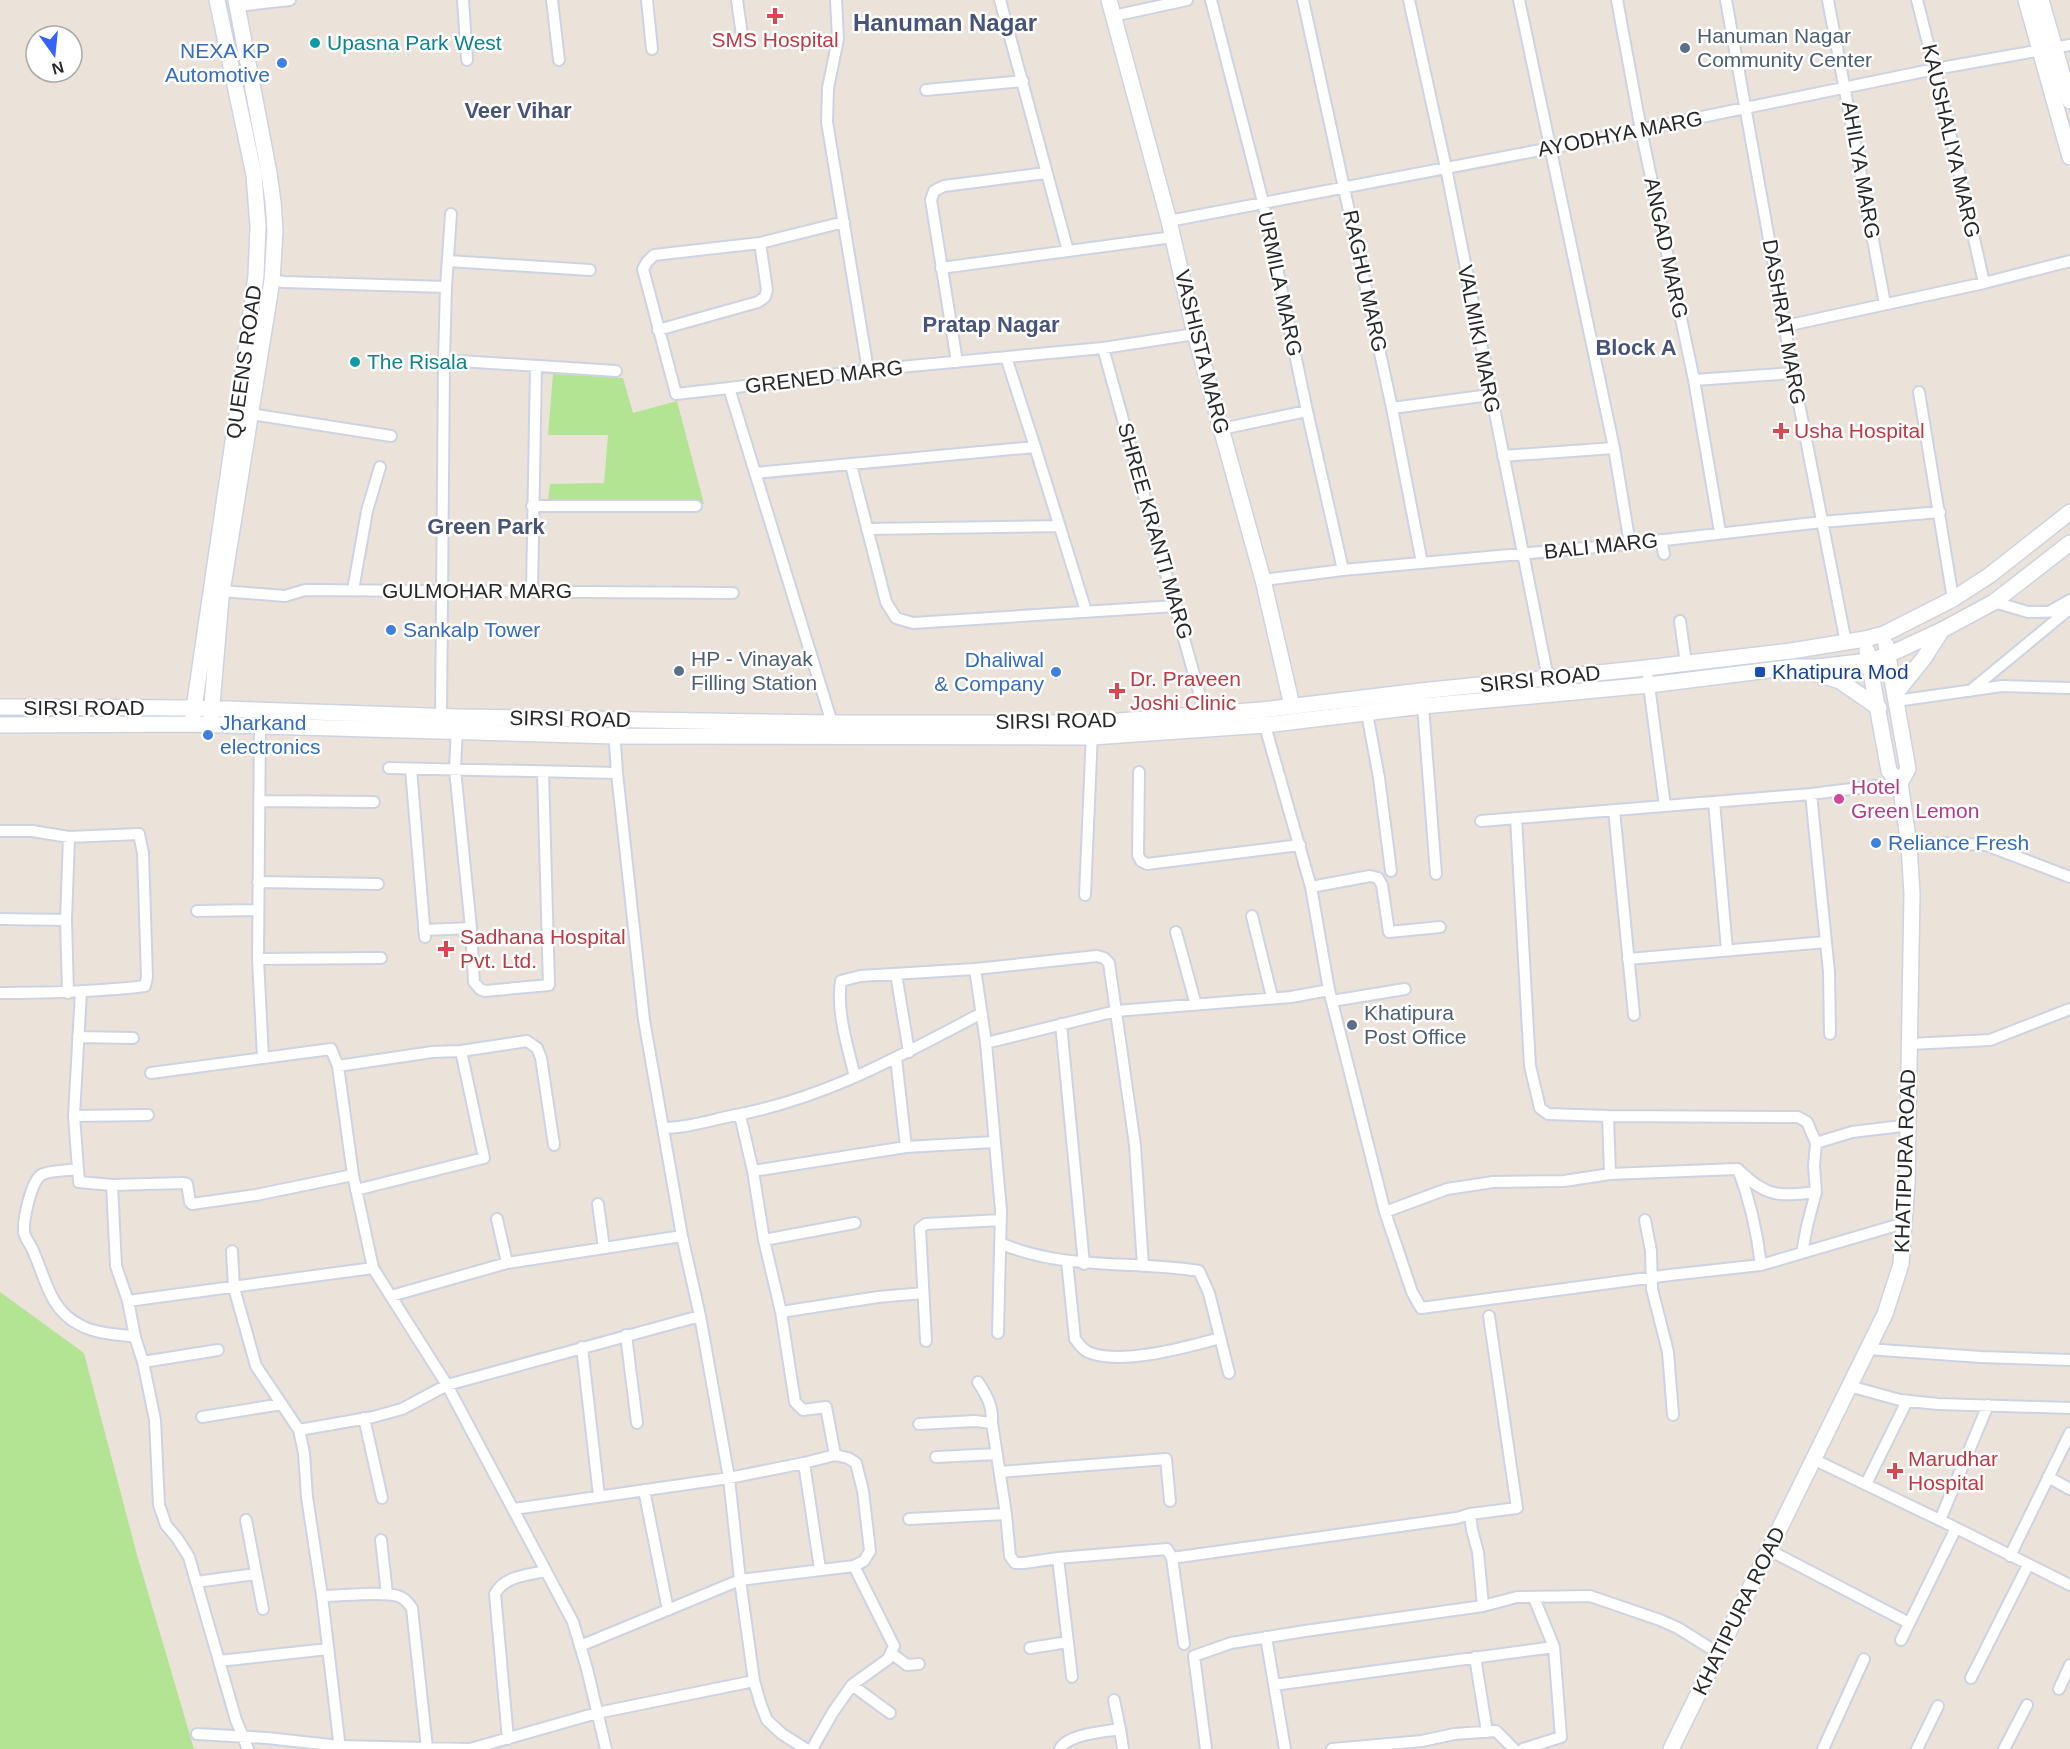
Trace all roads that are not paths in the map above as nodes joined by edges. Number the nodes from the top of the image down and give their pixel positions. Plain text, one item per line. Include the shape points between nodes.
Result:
1 (217, 0) edge
2 (290, 0) edge
3 (463, 0) edge
4 (552, 0) edge
5 (646, 0) edge
6 (737, 0) edge
7 (836, 0) edge
8 (1000, 0) edge
9 (1109, 0) edge
10 (1187, 0) edge
11 (1211, 0) edge
12 (1303, 0) edge
13 (1409, 0) edge
14 (1519, 0) edge
15 (1617, 0) edge
16 (1726, 0) edge
17 (1828, 0) edge
18 (1917, 0) edge
19 (2026, 0) edge
20 (2040, 0) edge
21 (236, 3) edge
22 (1113, 16) junction
23 (742, 35) dead end
24 (2070, 45) edge
25 (652, 49) dead end
26 (2047, 50) junction
27 (467, 60) dead end
28 (559, 60) dead end
29 (1935, 69) junction
30 (1023, 81) junction
31 (1845, 88) junction
32 (926, 90) dead end
33 (2070, 101) edge
34 (1744, 109) junction
35 (1641, 130) junction
36 (1551, 148) junction
37 (2070, 156) edge
38 (1446, 168) junction
39 (1046, 173) junction
40 (1344, 187) junction
41 (1263, 202) junction
42 (451, 214) dead end
43 (1169, 220) junction
44 (844, 222) junction
45 (1173, 237) junction
46 (760, 243) junction
47 (1068, 251) junction
48 (448, 261) junction
49 (2070, 261) edge
50 (941, 268) junction
51 (590, 270) dead end
52 (272, 280) junction
53 (1984, 283) junction
54 (446, 287) junction
55 (1885, 304) junction
56 (1785, 326) junction
57 (658, 330) junction
58 (1195, 334) junction
59 (1103, 348) junction
60 (1006, 357) junction
61 (444, 360) junction
62 (957, 362) junction
63 (536, 366) junction
64 (868, 370) junction
65 (616, 371) dead end
66 (1793, 373) junction
67 (1694, 380) junction
68 (729, 388) junction
69 (1919, 392) dead end
70 (1490, 395) junction
71 (1392, 408) junction
72 (1306, 411) junction
73 (251, 414) junction
74 (1221, 429) junction
75 (391, 436) dead end
76 (1035, 447) junction
77 (1614, 448) junction
78 (1503, 456) junction
79 (852, 465) junction
80 (380, 467) dead end
81 (755, 473) junction
82 (532, 506) junction
83 (696, 506) dead end
84 (1940, 512) junction
85 (2070, 512) edge
86 (1822, 522) junction
87 (1059, 526) junction
88 (867, 529) junction
89 (1720, 532) junction
90 (1661, 540) junction
91 (2070, 543) edge
92 (1630, 544) junction
93 (1523, 554) junction
94 (1664, 554) dead end
95 (1422, 563) junction
96 (1343, 570) junction
97 (1263, 580) junction
98 (352, 590) junction
99 (222, 591) junction
100 (442, 591) junction
101 (532, 591) junction
102 (733, 593) dead end
103 (1953, 599) junction
104 (1994, 602) junction
105 (1176, 606) junction
106 (2069, 608) edge
107 (1086, 611) junction
108 (1680, 621) dead end
109 (1942, 630) junction
110 (1884, 634) junction
111 (1865, 639) junction
112 (1846, 643) junction
113 (1888, 655) junction
114 (1869, 661) junction
115 (1686, 663) junction
116 (1794, 667) junction
117 (1646, 668) junction
118 (1548, 678) junction
119 (1649, 685) junction
120 (2070, 688) edge
121 (1970, 691) junction
122 (1896, 698) junction
123 (1292, 706) junction
124 (1423, 706) junction
125 (0, 707) edge
126 (194, 708) junction
127 (212, 708) junction
128 (1879, 708) junction
129 (261, 710) junction
130 (1367, 713) junction
131 (1205, 714) junction
132 (441, 716) junction
133 (1263, 717) junction
134 (614, 720) junction
135 (832, 723) junction
136 (192, 724) junction
137 (0, 725) edge
138 (210, 725) junction
139 (457, 725) junction
140 (260, 726) junction
141 (1092, 730) junction
142 (615, 735) junction
143 (388, 768) dead end
144 (411, 769) junction
145 (455, 770) junction
146 (543, 772) junction
147 (1139, 772) dead end
148 (617, 773) junction
149 (1900, 783) junction
150 (1811, 794) junction
151 (260, 801) junction
152 (374, 802) dead end
153 (1714, 802) junction
154 (1665, 806) junction
155 (1614, 810) junction
156 (1516, 818) junction
157 (1480, 821) dead end
158 (0, 831) edge
159 (69, 837) junction
160 (1300, 845) junction
161 (1909, 845) junction
162 (1391, 871) dead end
163 (1436, 874) dead end
164 (2070, 877) edge
165 (258, 882) junction
166 (378, 884) dead end
167 (1311, 887) junction
168 (1085, 895) dead end
169 (258, 910) junction
170 (197, 911) dead end
171 (1252, 916) dead end
172 (0, 919) edge
173 (66, 920) junction
174 (1440, 927) dead end
175 (471, 928) junction
176 (1176, 932) dead end
177 (1826, 942) junction
178 (1727, 950) junction
179 (381, 958) dead end
180 (258, 959) junction
181 (1628, 959) junction
182 (975, 969) junction
183 (896, 974) junction
184 (1405, 989) dead end
185 (81, 991) junction
186 (0, 993) edge
187 (68, 993) junction
188 (1330, 996) junction
189 (1272, 997) junction
190 (1196, 1005) junction
191 (2070, 1009) edge
192 (1116, 1011) junction
193 (980, 1014) junction
194 (1634, 1015) dead end
195 (1061, 1024) junction
196 (1830, 1034) dead end
197 (78, 1037) junction
198 (133, 1038) dead end
199 (986, 1042) junction
200 (1910, 1044) junction
201 (461, 1052) junction
202 (909, 1052) junction
203 (263, 1058) junction
204 (896, 1058) junction
205 (338, 1066) junction
206 (151, 1073) dead end
207 (855, 1077) junction
208 (148, 1114) dead end
209 (740, 1115) junction
210 (74, 1116) junction
211 (1608, 1116) junction
212 (1910, 1125) junction
213 (663, 1128) junction
214 (994, 1142) junction
215 (1816, 1143) junction
216 (554, 1145) dead end
217 (906, 1147) junction
218 (77, 1169) junction
219 (1737, 1169) junction
220 (753, 1171) junction
221 (1610, 1174) junction
222 (353, 1175) junction
223 (112, 1185) junction
224 (356, 1190) junction
225 (1816, 1192) junction
226 (598, 1204) dead end
227 (1384, 1212) junction
228 (497, 1219) dead end
229 (1001, 1220) junction
230 (1645, 1220) dead end
231 (1904, 1222) junction
232 (855, 1223) dead end
233 (682, 1236) junction
234 (765, 1240) junction
235 (1002, 1244) junction
236 (604, 1248) junction
237 (232, 1251) dead end
238 (1802, 1253) junction
239 (1066, 1261) junction
240 (507, 1263) junction
241 (1084, 1264) junction
242 (1761, 1265) junction
243 (1143, 1266) junction
244 (373, 1268) junction
245 (1652, 1278) junction
246 (234, 1288) junction
247 (923, 1293) junction
248 (391, 1296) junction
249 (128, 1301) junction
250 (781, 1312) junction
251 (700, 1316) junction
252 (1489, 1316) dead end
253 (998, 1333) dead end
254 (626, 1335) junction
255 (135, 1337) junction
256 (1220, 1338) junction
257 (926, 1341) dead end
258 (582, 1347) junction
259 (1867, 1349) junction
260 (218, 1350) dead end
261 (2070, 1360) edge
262 (143, 1362) junction
263 (1229, 1373) dead end
264 (978, 1382) dead end
265 (447, 1386) junction
266 (1850, 1386) junction
267 (1907, 1401) junction
268 (282, 1404) junction
269 (1988, 1405) junction
270 (2070, 1408) edge
271 (1672, 1415) dead end
272 (202, 1417) dead end
273 (364, 1418) junction
274 (637, 1423) dead end
275 (992, 1423) junction
276 (919, 1424) dead end
277 (299, 1430) junction
278 (2070, 1433) edge
279 (998, 1454) junction
280 (835, 1455) junction
281 (936, 1457) dead end
282 (1813, 1459) junction
283 (804, 1463) junction
284 (1000, 1472) junction
285 (2048, 1477) junction
286 (729, 1478) junction
287 (1866, 1484) junction
288 (2070, 1489) edge
289 (644, 1490) junction
290 (599, 1496) junction
291 (382, 1498) dead end
292 (1170, 1501) dead end
293 (514, 1509) junction
294 (1006, 1514) junction
295 (1470, 1514) junction
296 (909, 1519) dead end
297 (246, 1520) dead end
298 (1940, 1520) junction
299 (1956, 1528) junction
300 (381, 1540) dead end
301 (1769, 1550) junction
302 (2010, 1556) junction
303 (1058, 1558) junction
304 (1172, 1558) junction
305 (2028, 1565) junction
306 (854, 1566) junction
307 (820, 1569) junction
308 (546, 1571) junction
309 (256, 1574) junction
310 (740, 1580) junction
311 (196, 1582) junction
312 (2070, 1585) edge
313 (387, 1594) junction
314 (322, 1596) junction
315 (1534, 1598) junction
316 (1484, 1605) junction
317 (263, 1609) dead end
318 (668, 1610) junction
319 (1909, 1623) junction
320 (1266, 1637) junction
321 (1901, 1640) dead end
322 (1068, 1642) junction
323 (1184, 1644) dead end
324 (580, 1646) junction
325 (1554, 1647) junction
326 (1030, 1648) dead end
327 (328, 1649) junction
328 (891, 1653) junction
329 (1718, 1653) junction
330 (1475, 1657) junction
331 (1864, 1659) dead end
332 (219, 1661) junction
333 (919, 1664) dead end
334 (2070, 1665) edge
335 (1072, 1677) dead end
336 (1971, 1678) dead end
337 (754, 1681) junction
338 (852, 1685) junction
339 (1274, 1685) junction
340 (2059, 1689) dead end
341 (1114, 1700) dead end
342 (2027, 1705) dead end
343 (1938, 1706) dead end
344 (597, 1713) junction
345 (890, 1713) dead end
346 (1120, 1729) junction
347 (1487, 1732) junction
348 (197, 1734) dead end
349 (242, 1736) junction
350 (508, 1739) junction
351 (1421, 1745) edge
352 (340, 1747) edge
353 (427, 1748) edge
354 (248, 1749) edge
355 (606, 1749) edge
356 (806, 1749) edge
357 (812, 1749) edge
358 (1060, 1749) edge
359 (1123, 1749) edge
360 (1206, 1749) edge
361 (1285, 1749) edge
362 (1332, 1749) edge
363 (1514, 1749) edge
364 (1523, 1749) edge
365 (1671, 1749) edge
366 (1823, 1749) edge
367 (1917, 1749) edge
368 (2004, 1749) edge

1 - 126 street, QUEENS ROAD via 254,175 258,226 256,276
2 - 21 street
3 - 27 street
4 - 28 street
5 - 25 street
6 - 23 street
7 - 44 street via 838,39 828,88 827,122
8 - 30 street
9 - 22 street, VASHISTA MARG
10 - 22 street
11 - 41 street, URMILA MARG
12 - 40 street, RAGHU MARG
13 - 38 street, VALMIKI MARG
14 - 36 street
15 - 35 street, ANGAD MARG
16 - 34 street, DASHRAT MARG
17 - 31 street, AHILYA MARG
18 - 29 street, KAUSHALIYA MARG
19 - 26 street
20 - 26 street
21 - 52 street, QUEENS ROAD via 273,202
22 - 43 street, VASHISTA MARG
24 - 26 street, AYODHYA MARG
26 - 29 street, AYODHYA MARG
26 - 33 street
26 - 37 street
29 - 31 street, AYODHYA MARG
29 - 53 street, KAUSHALIYA MARG
30 - 32 street
30 - 39 street
31 - 34 street, AYODHYA MARG
31 - 55 street, AHILYA MARG
34 - 35 street, AYODHYA MARG
34 - 56 street, DASHRAT MARG
35 - 36 street, AYODHYA MARG
35 - 67 street, ANGAD MARG
36 - 38 street, AYODHYA MARG
36 - 77 street
38 - 40 street, AYODHYA MARG
38 - 70 street, VALMIKI MARG
39 - 47 street
39 - 50 street via 944,186 934,191 931,200
40 - 41 street, AYODHYA MARG
40 - 71 street, RAGHU MARG
41 - 43 street, AYODHYA MARG
41 - 72 street, URMILA MARG
42 - 48 street
43 - 45 street, VASHISTA MARG
44 - 46 street
44 - 64 street
45 - 47 street
45 - 58 street, VASHISTA MARG
46 - 57 street via 765,297
46 - 57 street via 654,255 643,269
47 - 50 street
48 - 51 street
48 - 54 street
49 - 53 street
50 - 62 street
52 - 54 street
52 - 73 street, QUEENS ROAD
53 - 55 street
54 - 61 street
55 - 56 street
56 - 66 street, DASHRAT MARG
57 - 68 street via 676,394
58 - 59 street, GRENED MARG
58 - 74 street, VASHISTA MARG
59 - 60 street, GRENED MARG
59 - 105 street, SHREE KRANTI MARG
60 - 62 street, GRENED MARG
60 - 76 street
61 - 63 street
61 - 100 street
62 - 64 street, GRENED MARG
63 - 65 street
63 - 82 street
64 - 68 street, GRENED MARG
66 - 67 street
66 - 86 street, DASHRAT MARG
67 - 89 street, ANGAD MARG
68 - 81 street, GRENED MARG
69 - 84 street
70 - 71 street
70 - 78 street, VALMIKI MARG
71 - 95 street, RAGHU MARG
72 - 74 street
72 - 96 street, URMILA MARG
73 - 75 street
73 - 99 street, QUEENS ROAD
74 - 97 street, VASHISTA MARG
76 - 79 street
76 - 87 street
77 - 78 street
77 - 92 street
78 - 93 street, VALMIKI MARG
79 - 81 street
79 - 88 street
80 - 98 street
81 - 135 street, GRENED MARG
82 - 83 street
82 - 101 street
84 - 86 street, BALI MARG
84 - 103 street
85 - 103 street, SIRSI ROAD
86 - 89 street, BALI MARG
86 - 112 street, DASHRAT MARG
87 - 88 street
87 - 107 street
88 - 107 street via 886,602 896,618 913,623
89 - 90 street, BALI MARG
90 - 92 street, BALI MARG
90 - 94 street
91 - 104 street, SIRSI ROAD
92 - 93 street, BALI MARG
93 - 95 street, BALI MARG
93 - 118 street, VALMIKI MARG
95 - 96 street, BALI MARG
96 - 97 street, BALI MARG
97 - 123 street, VASHISTA MARG
98 - 99 street, GULMOHAR MARG via 305,590 285,596
98 - 100 street, GULMOHAR MARG
99 - 127 street, QUEENS ROAD
100 - 101 street, GULMOHAR MARG
100 - 132 street
101 - 102 street, GULMOHAR MARG
103 - 110 street, SIRSI ROAD
104 - 106 street via 2028,612
104 - 109 street, SIRSI ROAD
105 - 107 street
105 - 131 street, SHREE KRANTI MARG
106 - 121 street
108 - 115 street
109 - 113 street, SIRSI ROAD
109 - 122 street
110 - 111 street, SIRSI ROAD
110 - 113 street, KHATIPURA ROAD
111 - 112 street, SIRSI ROAD
111 - 114 street
112 - 115 street, SIRSI ROAD
113 - 114 street, SIRSI ROAD
113 - 122 street, KHATIPURA ROAD
114 - 116 street, SIRSI ROAD
114 - 128 street
115 - 117 street, SIRSI ROAD
116 - 119 street, SIRSI ROAD
116 - 128 street via 1840,681
117 - 118 street, SIRSI ROAD
117 - 119 street
118 - 123 street, SIRSI ROAD
119 - 124 street, SIRSI ROAD
119 - 154 street
120 - 121 street via 2002,686
121 - 122 street
122 - 149 street, KHATIPURA ROAD via 1908,769
123 - 133 street, SIRSI ROAD
124 - 130 street, SIRSI ROAD
124 - 163 street
125 - 126 street, SIRSI ROAD
126 - 127 street, SIRSI ROAD
126 - 136 street, QUEENS ROAD
127 - 129 street, SIRSI ROAD
127 - 138 street, QUEENS ROAD
128 - 149 street via 1889,771
129 - 132 street, SIRSI ROAD
129 - 140 street
130 - 133 street, SIRSI ROAD
130 - 162 street
131 - 133 street, SIRSI ROAD
131 - 141 street, SIRSI ROAD
132 - 139 street, SIRSI ROAD
133 - 141 street, SIRSI ROAD
133 - 160 street
134 - 135 street, SIRSI ROAD
134 - 139 street, SIRSI ROAD
134 - 142 street
135 - 141 street, SIRSI ROAD
136 - 137 street, SIRSI ROAD
136 - 138 street, SIRSI ROAD
138 - 140 street, SIRSI ROAD
139 - 140 street, SIRSI ROAD
139 - 142 street, SIRSI ROAD
139 - 145 street
140 - 151 street
141 - 142 street, SIRSI ROAD
141 - 168 street
142 - 148 street
143 - 144 street
144 - 145 street
144 - 175 street via 424,934
145 - 146 street
145 - 175 street
146 - 148 street
146 - 175 street via 549,985 480,989 474,982
147 - 160 street via 1138,855 1147,864
148 - 213 street via 644,1020
149 - 150 street
149 - 161 street, KHATIPURA ROAD
150 - 153 street
150 - 177 street
151 - 152 street
151 - 165 street
153 - 154 street
153 - 178 street
154 - 155 street
155 - 156 street
155 - 181 street
156 - 157 street
156 - 211 street via 1530,1066 1540,1108 1548,1114
158 - 159 street
159 - 173 street
159 - 185 street via 139,834 143,853 146,986
160 - 167 street
161 - 164 street via 1986,845
161 - 200 street, KHATIPURA ROAD
165 - 166 street
165 - 169 street
167 - 174 street via 1370,876 1378,878 1389,932
167 - 188 street
169 - 170 street
169 - 180 street
171 - 189 street
172 - 173 street
173 - 187 street
176 - 190 street
177 - 178 street
177 - 196 street
178 - 181 street
179 - 180 street
180 - 203 street
181 - 194 street
182 - 183 street
182 - 192 street via 1104,958 1109,963
182 - 193 street
183 - 202 street
183 - 207 street via 841,981 844,1027
184 - 188 street
185 - 187 street
185 - 197 street
186 - 187 street
188 - 189 street
188 - 227 street
189 - 190 street
190 - 192 street
191 - 200 street via 1990,1040
192 - 195 street
192 - 243 street via 1135,1145
193 - 199 street
193 - 202 street
195 - 199 street
195 - 241 street
197 - 198 street
197 - 210 street
199 - 214 street
200 - 212 street, KHATIPURA ROAD
201 - 205 street via 432,1052
201 - 216 street via 527,1041 537,1047
201 - 224 street via 484,1158
202 - 204 street
203 - 205 street via 331,1049
203 - 206 street
204 - 207 street
204 - 217 street
205 - 222 street
207 - 209 street
208 - 210 street
209 - 213 street
209 - 220 street
210 - 218 street
211 - 215 street via 1798,1117 1807,1122
211 - 221 street
212 - 215 street via 1852,1132
212 - 231 street, KHATIPURA ROAD
213 - 233 street
214 - 217 street
214 - 229 street
215 - 225 street
217 - 220 street
218 - 223 street via 80,1183
218 - 255 street via 42,1174 34,1182 24,1233 47,1289 62,1312 94,1330
219 - 221 street
219 - 225 street via 1766,1191 1782,1195
219 - 242 street via 1749,1203
220 - 234 street
221 - 227 street via 1447,1189
222 - 223 street via 192,1204 184,1183
222 - 224 street
223 - 249 street via 116,1266
224 - 244 street
225 - 238 street
226 - 236 street
227 - 245 street via 1421,1308
228 - 240 street
229 - 235 street
229 - 247 street via 926,1224 920,1228
230 - 245 street
231 - 238 street
231 - 259 street, KHATIPURA ROAD via 1901,1264 1885,1314
232 - 234 street
233 - 236 street
233 - 251 street
234 - 250 street
235 - 239 street
235 - 253 street
236 - 240 street
237 - 246 street
238 - 242 street
239 - 241 street
239 - 256 street via 1075,1339 1090,1353 1141,1355
240 - 248 street
241 - 243 street
242 - 245 street
243 - 256 street via 1199,1271
244 - 246 street
244 - 248 street
245 - 271 street via 1668,1352
246 - 249 street
246 - 268 street via 256,1365
247 - 250 street
247 - 257 street
248 - 265 street
249 - 255 street
250 - 280 street via 795,1402 803,1410 826,1407
251 - 254 street
251 - 286 street
252 - 295 street via 1517,1508
254 - 258 street
254 - 274 street
255 - 262 street
256 - 263 street
258 - 265 street
258 - 290 street
259 - 261 street
259 - 266 street, KHATIPURA ROAD
260 - 262 street
262 - 311 street via 155,1420 159,1505 166,1525 189,1557
264 - 275 street via 992,1407
265 - 273 street via 402,1409
265 - 293 street
266 - 267 street
266 - 282 street, KHATIPURA ROAD
267 - 269 street
267 - 287 street
268 - 272 street
268 - 277 street
269 - 270 street
269 - 298 street
273 - 277 street
273 - 291 street
275 - 276 street
275 - 279 street
277 - 314 street
278 - 285 street
279 - 281 street
279 - 284 street
280 - 283 street
280 - 306 street via 856,1463 863,1491 870,1551 864,1561
282 - 287 street
282 - 301 street, KHATIPURA ROAD
283 - 286 street
283 - 307 street
284 - 292 street via 1166,1459
284 - 294 street
285 - 288 street
285 - 302 street
286 - 289 street
286 - 310 street
287 - 298 street
289 - 290 street
289 - 318 street
290 - 293 street
293 - 308 street
294 - 296 street
294 - 303 street via 1010,1556 1015,1563
295 - 304 street
295 - 316 street
297 - 309 street
298 - 299 street
299 - 302 street
299 - 319 street
300 - 313 street
301 - 319 street
301 - 329 street, KHATIPURA ROAD
302 - 305 street
303 - 304 street via 1167,1548
303 - 322 street
304 - 323 street
305 - 312 street
305 - 336 street
306 - 307 street
306 - 328 street via 894,1646
307 - 310 street
308 - 324 street via 573,1622
308 - 350 street via 507,1580 495,1594
309 - 311 street
309 - 317 street
310 - 318 street
310 - 337 street
311 - 332 street
313 - 314 street
313 - 353 street via 400,1596 412,1608
314 - 327 street
315 - 316 street via 1516,1597
315 - 325 street
315 - 329 street via 1590,1596 1612,1602 1678,1628
316 - 320 street
318 - 324 street
319 - 321 street
320 - 339 street
320 - 360 street via 1231,1643 1194,1656
322 - 326 street
322 - 335 street
324 - 344 street
325 - 330 street
325 - 364 street via 1561,1737
327 - 332 street
327 - 352 street
328 - 333 street via 907,1665
328 - 338 street
329 - 365 street, KHATIPURA ROAD
330 - 339 street
330 - 347 street
331 - 366 street
332 - 349 street
334 - 340 street
337 - 344 street
337 - 356 street via 767,1720
338 - 345 street
338 - 357 street
339 - 361 street
341 - 346 street
342 - 368 street
343 - 367 street
344 - 350 street
344 - 355 street
346 - 358 street via 1069,1739
346 - 359 street
347 - 351 street via 1454,1734
347 - 363 street via 1496,1731
348 - 349 street
349 - 352 street
349 - 354 street
350 - 353 street via 470,1749
351 - 362 street
352 - 353 street

